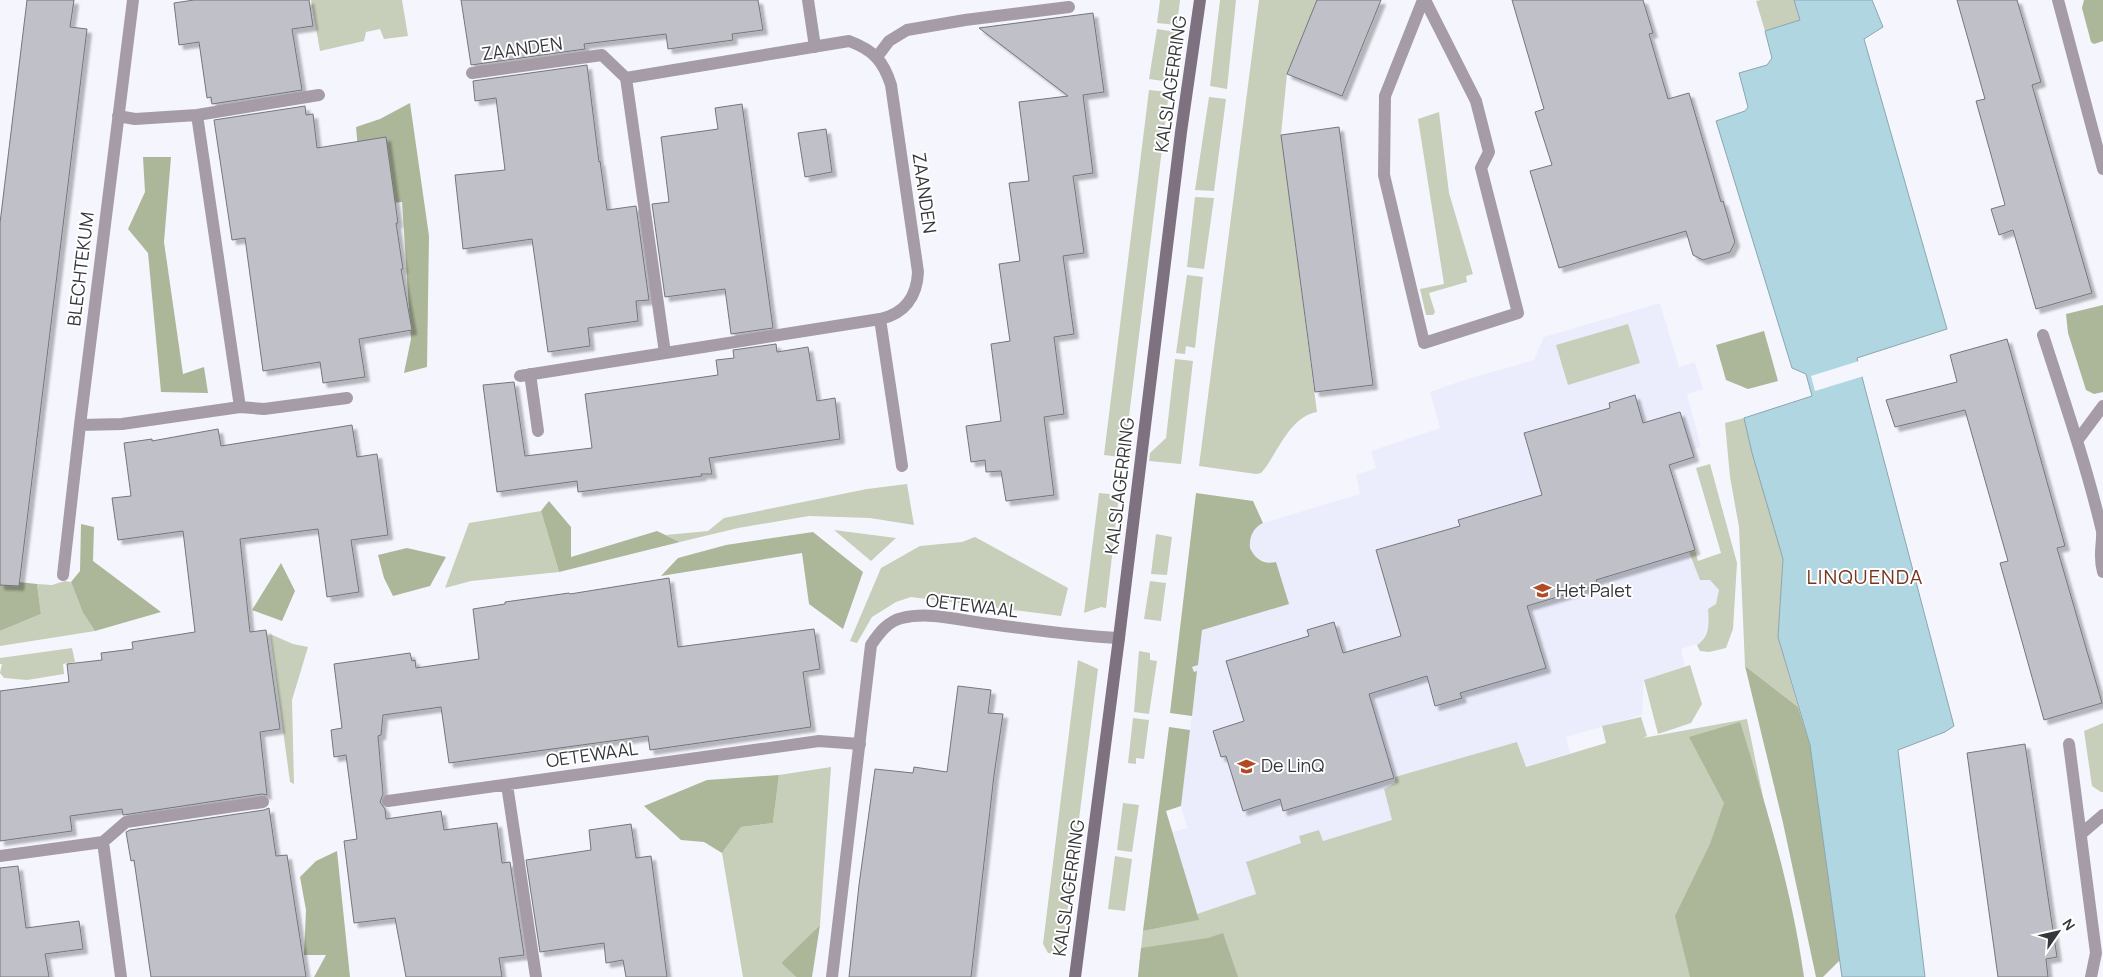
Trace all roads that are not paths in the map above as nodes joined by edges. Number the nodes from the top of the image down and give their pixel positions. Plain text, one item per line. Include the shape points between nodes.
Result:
1 (133, 0) edge
2 (808, 0) edge
3 (1200, 0) edge
4 (1424, 0) edge
5 (2058, 0) edge
6 (1069, 7) dead end
7 (815, 47) junction
8 (877, 57) junction
9 (472, 73) dead end
10 (626, 78) junction
11 (318, 96) dead end
12 (197, 115) junction
13 (118, 116) junction
14 (2103, 169) edge
15 (880, 319) junction
16 (2043, 335) dead end
17 (665, 353) junction
18 (347, 398) dead end
19 (2103, 406) edge
20 (240, 407) junction
21 (80, 425) junction
22 (538, 432) dead end
23 (2078, 441) junction
24 (902, 466) dead end
25 (2103, 572) edge
26 (63, 575) dead end
27 (1119, 638) junction
28 (860, 744) junction
29 (2069, 744) dead end
30 (507, 785) junction
31 (388, 801) dead end
32 (263, 802) dead end
33 (2103, 815) edge
34 (2080, 834) junction
35 (103, 842) junction
36 (0, 856) edge
37 (121, 977) edge
38 (536, 977) edge
39 (832, 977) edge
40 (1075, 977) edge
41 (2091, 977) edge

1 - 13 street, BLECHTEKUM
2 - 7 street
3 - 27 street, KALSLAGERRING
4 - 4 street via 1385,96 1384,175 1424,343 1518,314 1481,168 1489,152 1476,101
5 - 14 street
6 - 8 street via 907,30 889,41
7 - 8 street, ZAANDEN via 849,41
7 - 10 street, ZAANDEN
8 - 15 street, ZAANDEN via 891,84 918,272 914,294 908,304 890,317
9 - 10 street, ZAANDEN via 602,55
10 - 17 street
11 - 12 street
12 - 13 street via 134,119
12 - 20 street
13 - 21 street, BLECHTEKUM
15 - 17 street, ZAANDEN
15 - 24 street
16 - 23 street
17 - 22 street, ZAANDEN via 525,375
18 - 20 street via 264,409
19 - 23 street
20 - 21 street via 122,424
21 - 26 street, BLECHTEKUM
23 - 25 street via 2103,534 2099,560
27 - 28 street, OETEWAAL via 1066,635 933,616 892,622 880,631 871,645
27 - 40 street, KALSLAGERRING
28 - 30 street, OETEWAAL via 819,741
28 - 39 street, OETEWAAL
29 - 34 street
30 - 31 street, OETEWAAL
30 - 38 street
32 - 35 street via 126,822
33 - 34 street
34 - 41 street via 2096,953
35 - 36 street
35 - 37 street

